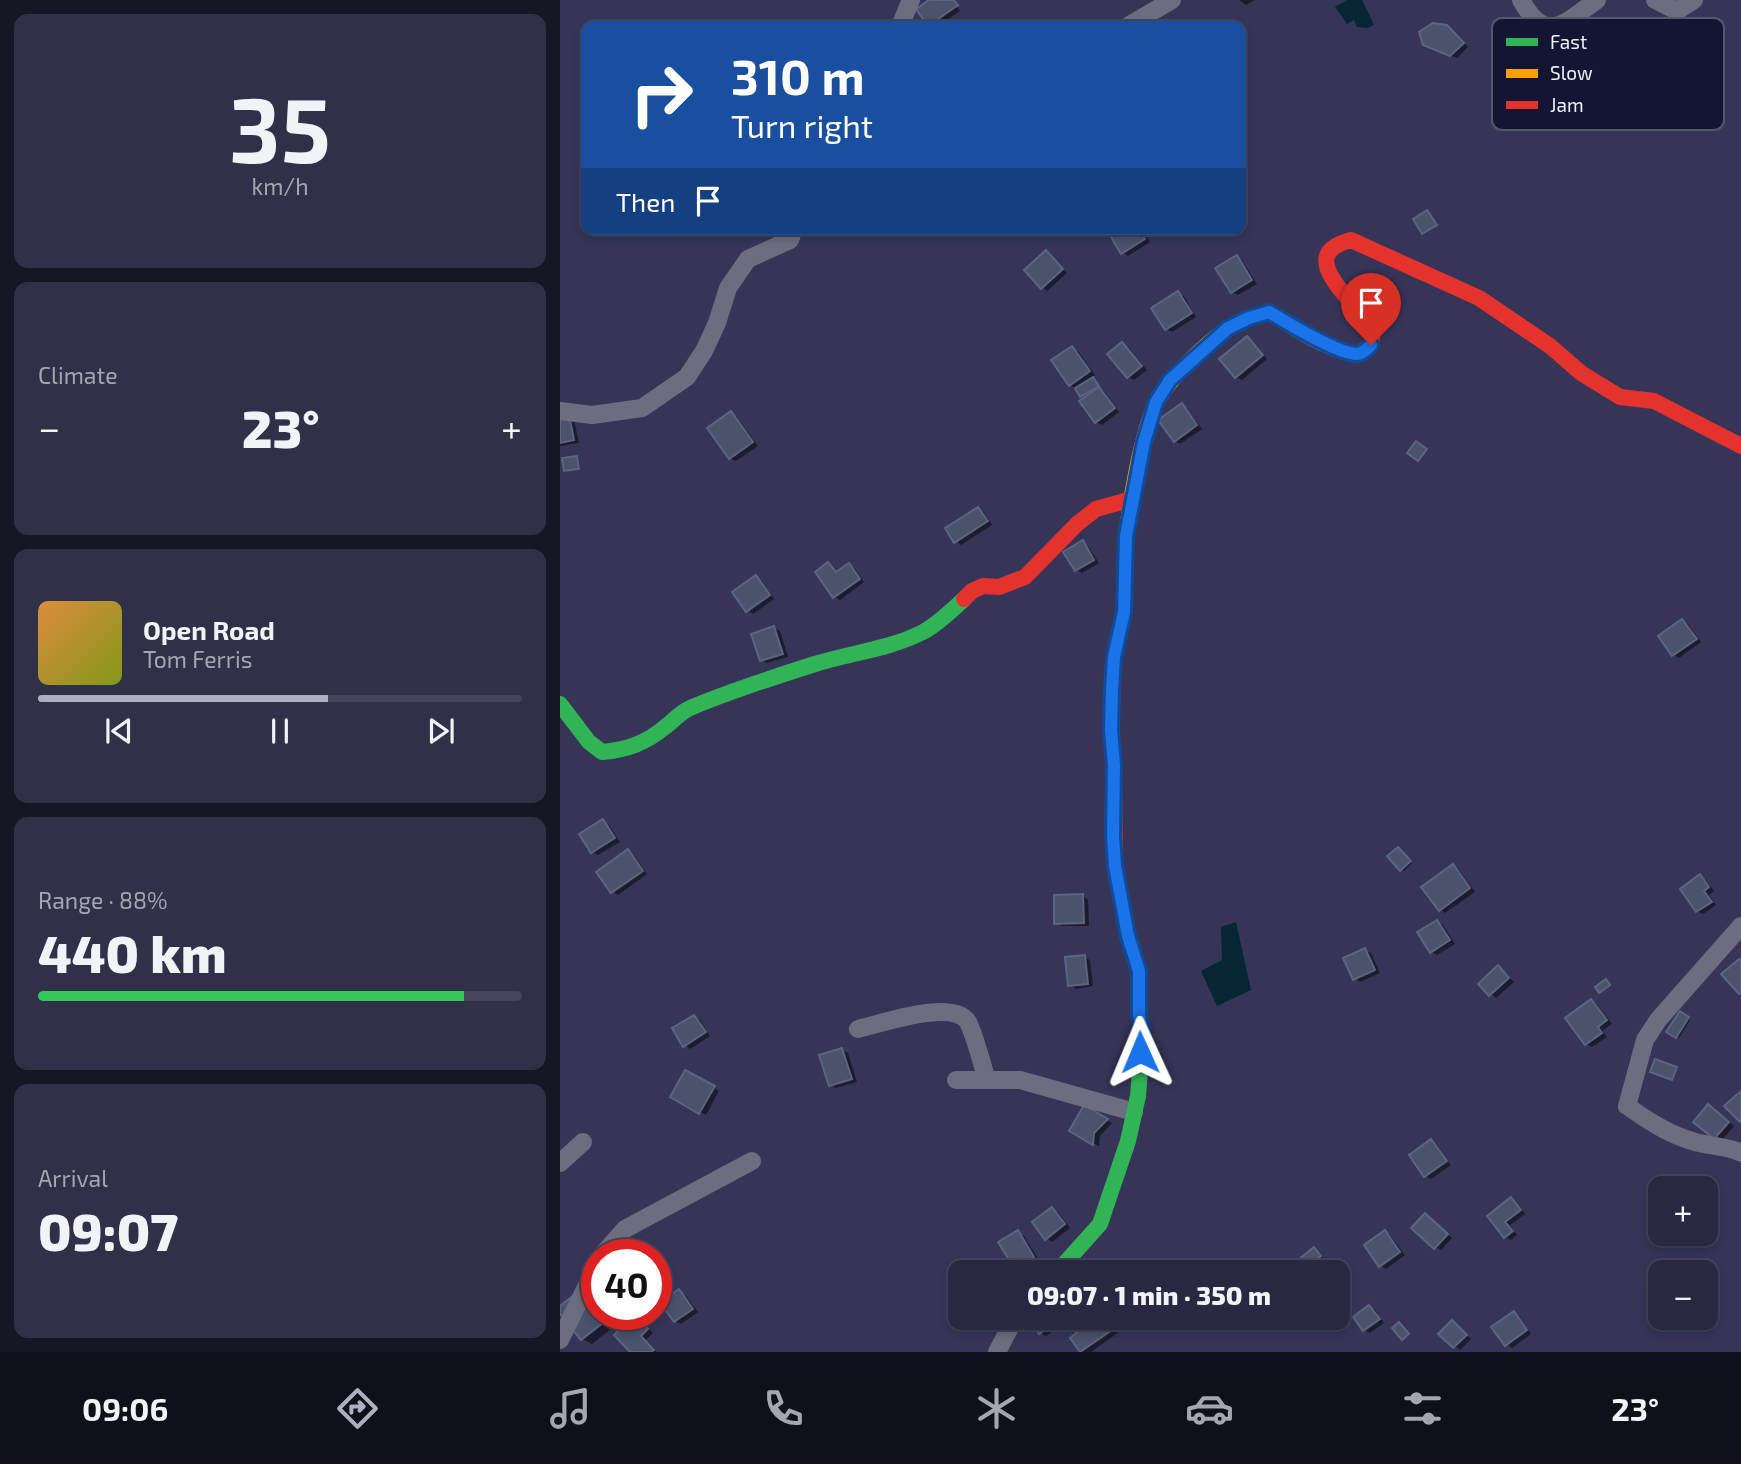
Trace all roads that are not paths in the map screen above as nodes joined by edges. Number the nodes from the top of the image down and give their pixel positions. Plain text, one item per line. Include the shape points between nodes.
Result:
1 (911, 0) edge
2 (1172, 0) edge
3 (1521, 0) edge
4 (1597, 0) edge
5 (1655, 0) edge
6 (1694, 0) edge
7 (1536, 18) edge
8 (1569, 18) edge
9 (902, 21) edge
10 (1136, 21) edge
11 (792, 235) edge
12 (560, 411) edge
13 (1741, 446) edge
14 (1132, 499) junction
15 (560, 704) edge
16 (1741, 926) edge
17 (858, 1029) dead end
18 (956, 1080) dead end
19 (987, 1080) junction
20 (1135, 1112) junction
21 (583, 1142) dead end
22 (1741, 1153) edge
23 (752, 1161) dead end
24 (560, 1163) edge
25 (616, 1239) edge
26 (1068, 1260) edge
27 (581, 1297) edge
28 (1009, 1330) edge
29 (560, 1340) edge
30 (997, 1352) edge

1 - 9 street
2 - 10 street
3 - 7 street
4 - 8 street
5 - 6 street via 1677,10
11 - 12 street via 790,240 748,259 728,288 718,323 687,377 642,408 592,415
13 - 14 street via 1654,401 1620,397 1479,298 1351,240 1340,242 1329,252 1326,267 1330,279 1372,333 1371,345 1357,354 1325,344 1269,312 1228,328 1170,380 1156,402
14 - 15 street via 1097,509 1025,577 999,587 983,586 923,632 715,698 686,710 636,746 602,752
14 - 20 street via 1124,612 1114,657 1111,730 1115,866 1139,971 1143,1034
16 - 22 street via 1645,1040 1627,1106 1690,1141
17 - 19 street via 940,1010 956,1013 967,1021
18 - 19 street
19 - 20 street via 1020,1080
20 - 26 street via 1100,1224
21 - 24 street
23 - 25 street via 625,1229
27 - 29 street
28 - 30 street

